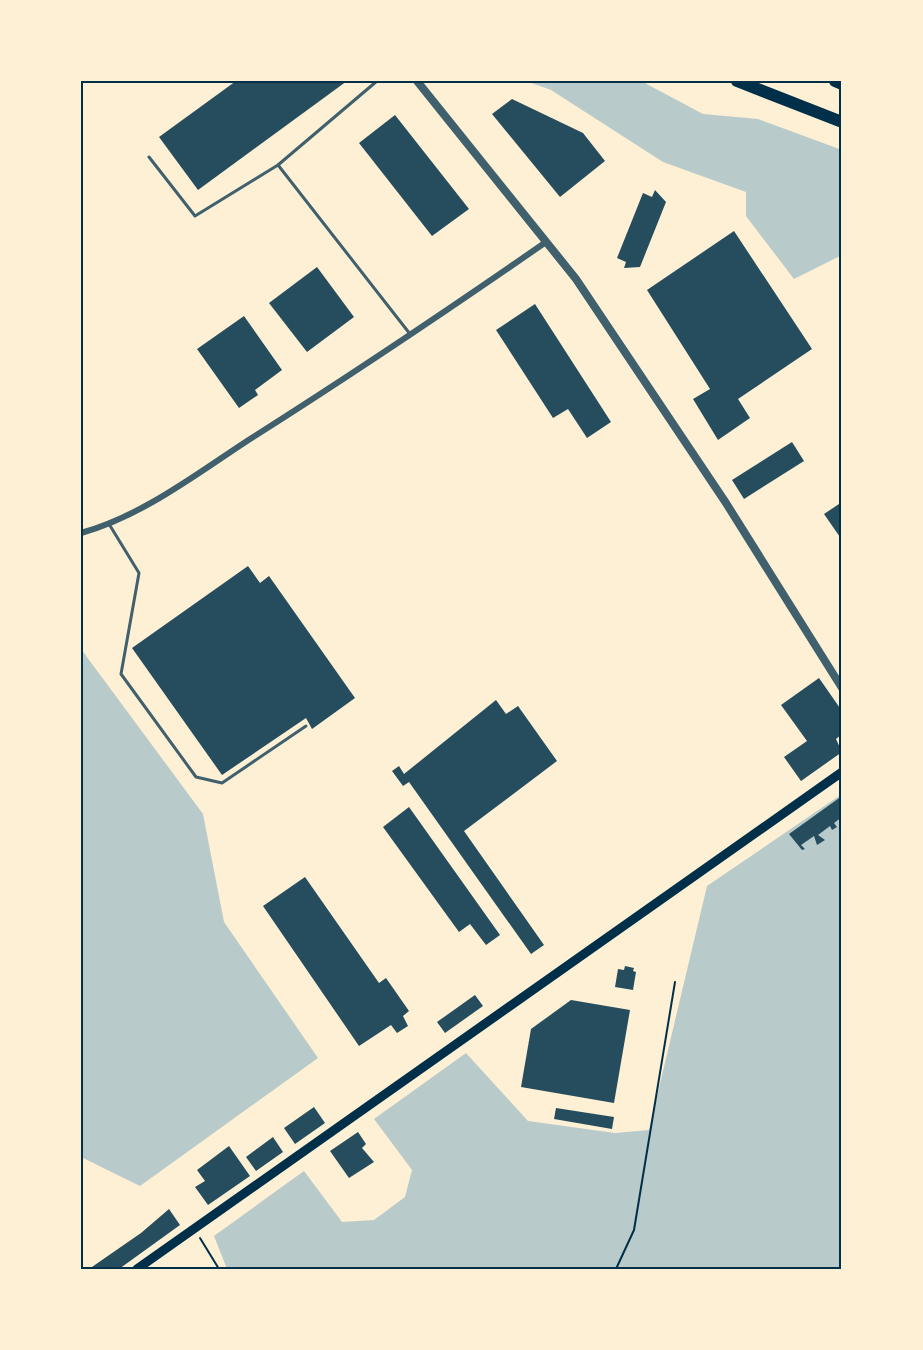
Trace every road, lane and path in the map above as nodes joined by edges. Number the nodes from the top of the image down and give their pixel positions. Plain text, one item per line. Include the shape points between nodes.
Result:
1 (376, 81) edge
2 (417, 81) edge
3 (737, 81) edge
4 (835, 81) edge
5 (842, 84) edge
6 (842, 122) edge
7 (149, 157) dead end
8 (278, 165) junction
9 (546, 242) junction
10 (411, 336) junction
11 (109, 524) junction
12 (81, 533) edge
13 (842, 688) edge
14 (306, 726) dead end
15 (842, 772) edge
16 (675, 982) dead end
17 (206, 1248) dead end
18 (137, 1269) edge
19 (219, 1269) edge
20 (616, 1269) edge

1 - 8 lane
2 - 9 street
3 - 6 highway
4 - 5 highway
7 - 8 lane via 195,216
8 - 10 lane
9 - 10 street
9 - 13 street via 576,279 720,493
10 - 11 street via 119,522
11 - 12 street
11 - 14 lane via 140,573 121,674 196,777 222,783
15 - 18 main road
16 - 20 path via 634,1230
17 - 19 path

